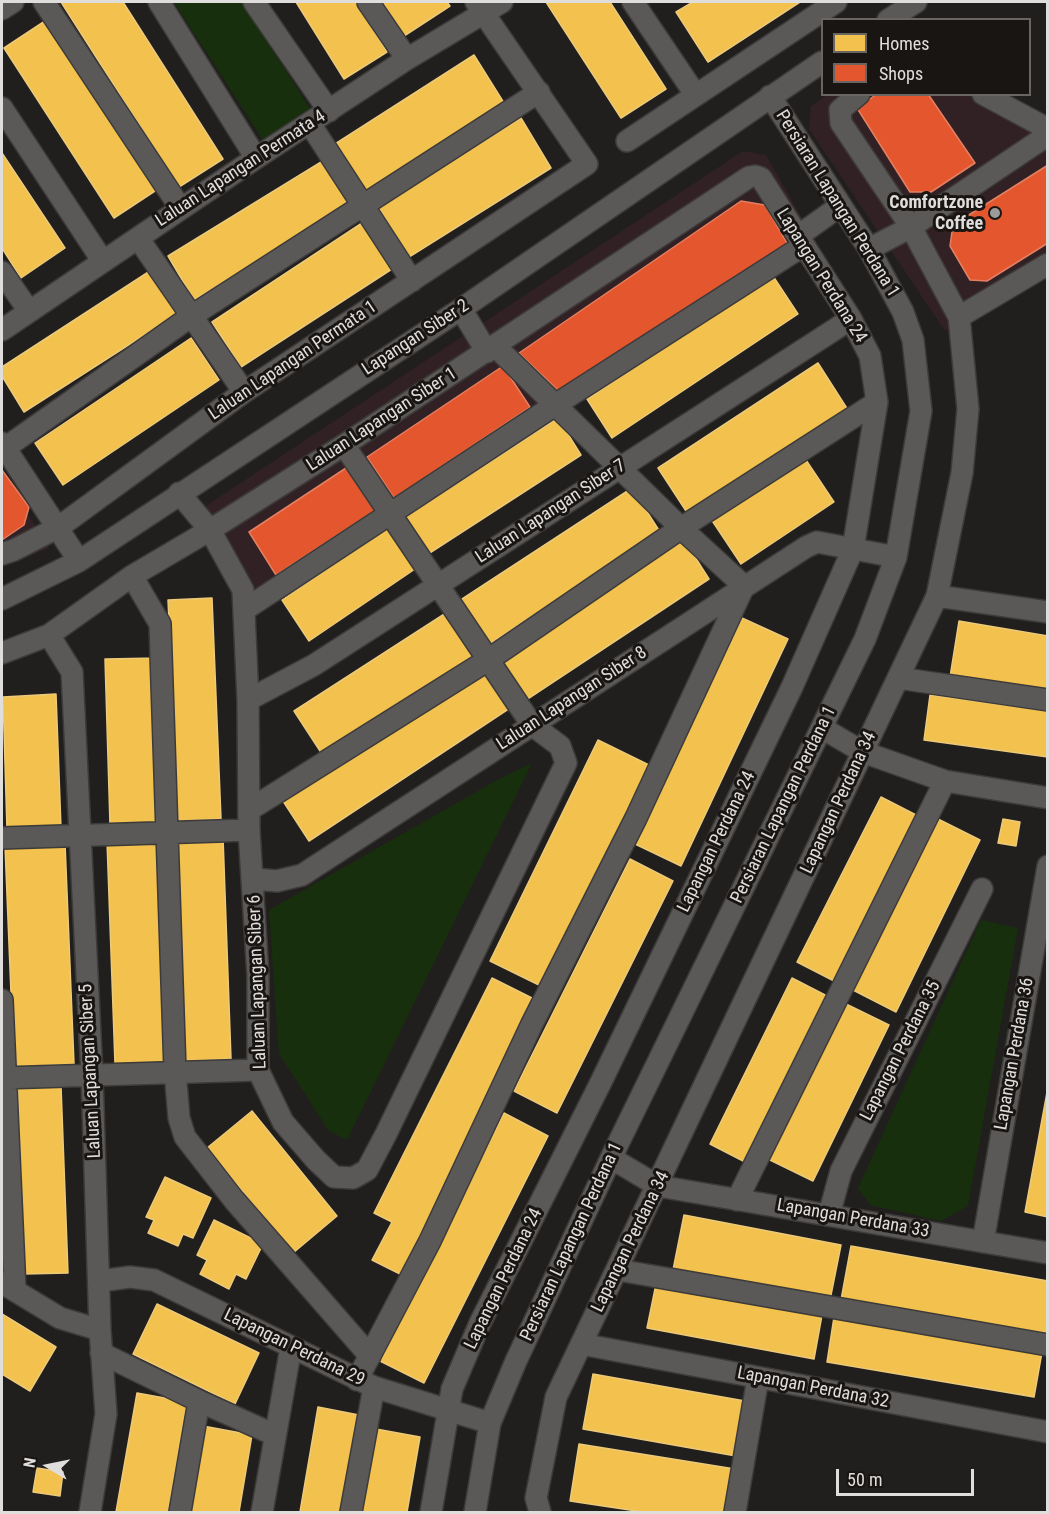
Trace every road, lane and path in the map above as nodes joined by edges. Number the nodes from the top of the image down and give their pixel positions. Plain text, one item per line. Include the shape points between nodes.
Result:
1 (13, 2) edge
2 (44, 2) edge
3 (159, 2) edge
4 (254, 2) edge
5 (368, 2) edge
6 (502, 2) edge
7 (633, 2) edge
8 (836, 2) edge
9 (916, 2) edge
10 (480, 8) edge
11 (2, 9) edge
12 (891, 18) edge
13 (407, 59) junction
14 (821, 63) edge
15 (539, 92) junction
16 (694, 94) junction
17 (770, 96) junction
18 (857, 96) edge
19 (987, 96) edge
20 (2, 108) edge
21 (329, 111) junction
22 (310, 124) junction
23 (1047, 129) edge
24 (1047, 135) edge
25 (627, 141) dead end
26 (256, 158) junction
27 (755, 176) joint
28 (362, 205) junction
29 (840, 206) junction
30 (181, 209) junction
31 (911, 227) junction
32 (138, 238) junction
33 (800, 241) junction
34 (868, 249) junction
35 (102, 260) junction
36 (1047, 264) edge
37 (2, 272) edge
38 (412, 281) junction
39 (461, 309) junction
40 (29, 311) junction
41 (193, 315) junction
42 (959, 317) junction
43 (851, 319) junction
44 (2, 330) edge
45 (491, 349) junction
46 (244, 392) junction
47 (877, 402) junction
48 (555, 405) junction
49 (3, 445) edge
50 (344, 445) junction
51 (619, 468) junction
52 (179, 493) junction
53 (391, 515) junction
54 (59, 526) junction
55 (681, 528) junction
56 (210, 531) junction
57 (853, 549) junction
58 (2, 554) edge
59 (896, 556) junction
60 (79, 561) junction
61 (132, 576) junction
62 (438, 585) junction
63 (744, 586) junction
64 (937, 596) junction
65 (2, 599) edge
66 (244, 610) junction
67 (1047, 612) edge
68 (49, 635) junction
69 (2, 653) edge
70 (488, 660) junction
71 (898, 678) junction
72 (248, 700) junction
73 (1047, 700) edge
74 (531, 725) junction
75 (822, 728) junction
76 (863, 752) junction
77 (945, 781) junction
78 (1047, 798) edge
79 (249, 820) junction
80 (168, 832) junction
81 (80, 835) junction
82 (2, 838) edge
83 (1047, 866) edge
84 (254, 879) junction
85 (982, 889) dead end
86 (2, 1000) edge
87 (258, 1070) junction
88 (176, 1071) junction
89 (92, 1075) junction
90 (3, 1078) edge
91 (610, 1158) junction
92 (658, 1186) junction
93 (737, 1200) junction
94 (829, 1215) junction
95 (983, 1242) junction
96 (1047, 1253) edge
97 (618, 1270) junction
98 (100, 1281) junction
99 (8, 1286) edge
100 (100, 1330) junction
101 (581, 1344) junction
102 (1047, 1345) edge
103 (291, 1347) junction
104 (101, 1353) junction
105 (370, 1356) junction
106 (758, 1378) junction
107 (365, 1384) junction
108 (199, 1401) junction
109 (449, 1412) junction
110 (490, 1423) junction
111 (1047, 1427) edge
112 (275, 1435) junction
113 (90, 1512) edge
114 (180, 1512) edge
115 (262, 1512) edge
116 (351, 1512) edge
117 (431, 1512) edge
118 (476, 1512) edge
119 (540, 1512) edge
120 (735, 1512) edge

1 - 11 street
2 - 30 street
3 - 26 street
4 - 21 street
5 - 13 street
6 - 10 street, Laluan Lapangan Permata 4
7 - 16 street
8 - 16 street
9 - 12 street
10 - 13 street, Laluan Lapangan Permata 4
10 - 15 street
13 - 21 street, Laluan Lapangan Permata 4
14 - 17 street, Lapangan Siber 2
15 - 28 street
15 - 38 street, Laluan Lapangan Permata 1 via 586,160 585,167
16 - 25 street
17 - 29 street, Persiaran Lapangan Perdana 1
17 - 39 street, Lapangan Siber 2
18 - 31 street, Lapangan Perdana 34 via 840,110 841,123
19 - 23 street
20 - 35 street
21 - 22 street, Laluan Lapangan Permata 4
22 - 26 street, Laluan Lapangan Permata 4
22 - 28 street
24 - 31 street
26 - 30 street, Laluan Lapangan Permata 4
27 - 33 street, Lapangan Perdana 24 via 761,178
27 - 45 street, Laluan Lapangan Siber 1
28 - 38 street
28 - 41 street
29 - 33 street
29 - 34 street, Persiaran Lapangan Perdana 1
30 - 32 street, Laluan Lapangan Permata 4
31 - 34 street
31 - 42 street, Lapangan Perdana 34
32 - 35 street, Laluan Lapangan Permata 4
32 - 41 street
33 - 43 street, Lapangan Perdana 24
33 - 48 street
34 - 59 street, Persiaran Lapangan Perdana 1 via 903,312 918,368 921,411
35 - 40 street, Laluan Lapangan Permata 4
36 - 42 street
37 - 40 street
38 - 46 street, Laluan Lapangan Permata 1
39 - 45 street
39 - 52 street, Lapangan Siber 2
40 - 44 street, Laluan Lapangan Permata 4
41 - 46 street
41 - 49 street
42 - 64 street, Lapangan Perdana 34 via 968,409 962,473
43 - 47 street, Lapangan Perdana 24 via 870,356
43 - 51 street, Laluan Lapangan Siber 7
45 - 48 street
45 - 50 street, Laluan Lapangan Siber 1
46 - 54 street, Laluan Lapangan Permata 1
47 - 55 street
47 - 57 street, Lapangan Perdana 24
48 - 51 street
48 - 53 street
49 - 54 street
50 - 53 street
50 - 56 street, Laluan Lapangan Siber 1
51 - 55 street
51 - 62 street, Laluan Lapangan Siber 7
52 - 56 street, Laluan Lapangan Siber 6
52 - 60 street, Lapangan Siber 2
53 - 62 street
53 - 66 street
54 - 58 street, Laluan Lapangan Permata 1
54 - 60 street
55 - 63 street
55 - 70 street
56 - 61 street, Laluan Lapangan Siber 1
56 - 66 street, Laluan Lapangan Siber 6 via 243,590
57 - 59 street, Laluan Lapangan Siber 8
57 - 63 street, Laluan Lapangan Siber 8 via 817,542
57 - 109 street, Lapangan Perdana 24 via 792,687 480,1323 452,1389
59 - 75 street, Persiaran Lapangan Perdana 1 via 865,639
60 - 65 street, Lapangan Siber 2
61 - 68 street, Laluan Lapangan Siber 1
61 - 80 street via 160,624
62 - 70 street
62 - 72 street, Laluan Lapangan Siber 7 via 314,665
63 - 74 street, Laluan Lapangan Siber 8
63 - 105 street via 636,818
64 - 67 street
64 - 71 street, Lapangan Perdana 34
66 - 72 street, Laluan Lapangan Siber 6
68 - 69 street, Laluan Lapangan Siber 1
68 - 81 street, Laluan Lapangan Siber 5 via 72,672
70 - 74 street
70 - 79 street
71 - 73 street
71 - 76 street, Lapangan Perdana 34
72 - 79 street, Laluan Lapangan Siber 6
74 - 84 street, Laluan Lapangan Siber 8 via 302,875 278,881
74 - 87 street, Laluan Lapangan Siber 6 via 560,746 566,763 367,1170 353,1178 334,1177 283,1122
75 - 76 street
75 - 91 street, Persiaran Lapangan Perdana 1
76 - 77 street
76 - 92 street, Lapangan Perdana 34
77 - 78 street
77 - 93 street
79 - 80 street
79 - 84 street, Laluan Lapangan Siber 6
80 - 81 street
80 - 88 street
81 - 82 street
81 - 89 street, Laluan Lapangan Siber 5
83 - 95 street, Lapangan Perdana 36
84 - 87 street, Laluan Lapangan Siber 6
85 - 94 street, Lapangan Perdana 35 via 841,1171
86 - 90 street
87 - 88 street
88 - 89 street
88 - 105 street via 179,1118 185,1137 234,1200
89 - 90 street
89 - 98 street, Laluan Lapangan Siber 5
90 - 99 street
91 - 92 street
91 - 110 street, Persiaran Lapangan Perdana 1
92 - 93 street, Lapangan Perdana 33
92 - 97 street, Lapangan Perdana 34
93 - 94 street, Lapangan Perdana 33
94 - 95 street, Lapangan Perdana 33
95 - 96 street, Lapangan Perdana 33
97 - 101 street, Lapangan Perdana 34
97 - 102 street
98 - 100 street, Laluan Lapangan Siber 5
98 - 103 street, Lapangan Perdana 29 via 130,1277 154,1280
99 - 100 street via 60,1318
100 - 104 street, Laluan Lapangan Siber 5
101 - 106 street, Lapangan Perdana 32
101 - 119 street, Lapangan Perdana 34 via 556,1397 536,1498
103 - 107 street, Lapangan Perdana 29
103 - 112 street
104 - 108 street
104 - 113 street, Laluan Lapangan Siber 5 via 106,1414
105 - 107 street
106 - 111 street, Lapangan Perdana 32
106 - 120 street
107 - 109 street, Lapangan Perdana 29
107 - 116 street
108 - 112 street
108 - 114 street
109 - 110 street, Lapangan Perdana 29
109 - 117 street, Lapangan Perdana 24
110 - 118 street, Persiaran Lapangan Perdana 1
112 - 115 street

